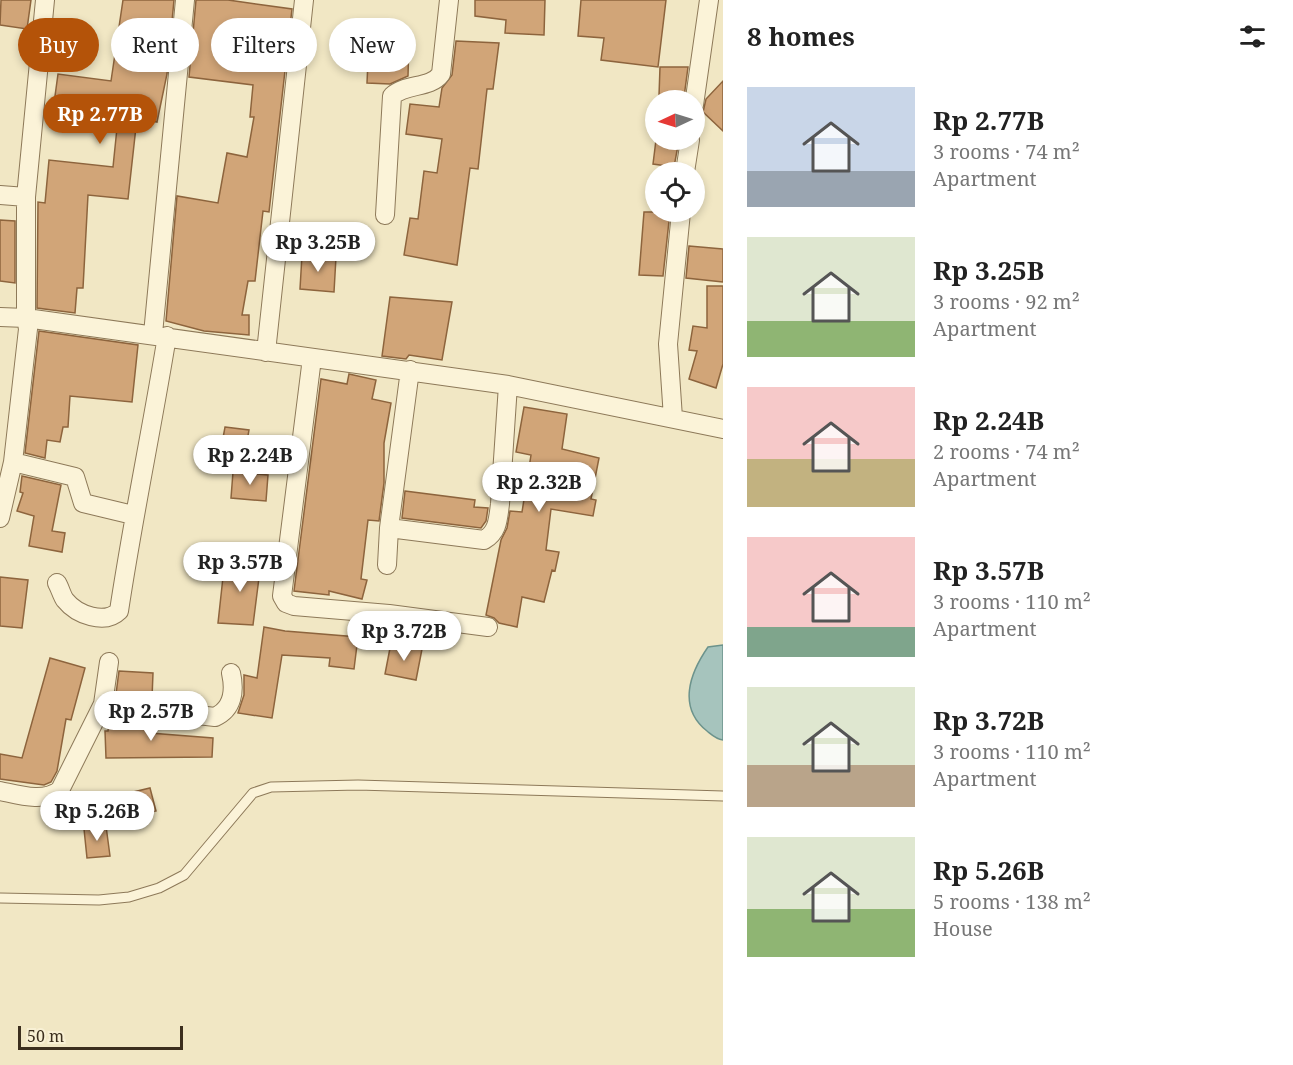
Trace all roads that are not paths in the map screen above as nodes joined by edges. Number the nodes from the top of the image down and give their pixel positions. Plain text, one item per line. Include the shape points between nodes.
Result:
1 (45, 0) edge
2 (185, 0) edge
3 (304, 0) edge
4 (449, 0) edge
5 (709, 0) edge
6 (696, 90) edge
7 (0, 195) edge
8 (26, 197) junction
9 (385, 215) dead end
10 (680, 222) edge
11 (0, 317) edge
12 (26, 318) junction
13 (160, 335) junction
14 (266, 352) junction
15 (312, 358) junction
16 (410, 370) junction
17 (508, 385) junction
18 (673, 418) junction
19 (723, 429) edge
20 (9, 452) edge
21 (133, 515) junction
22 (0, 518) edge
23 (389, 528) junction
24 (387, 565) dead end
25 (57, 583) dead end
26 (488, 627) dead end
27 (108, 662) dead end
28 (231, 673) dead end
29 (103, 704) junction
30 (0, 791) edge
31 (723, 796) edge
32 (0, 898) edge

1 - 8 street
2 - 13 street
3 - 14 street
4 - 9 street via 441,74 437,80 392,96
5 - 6 street
7 - 8 street
8 - 12 street
10 - 18 street via 668,344
11 - 12 street
12 - 13 street
12 - 20 street via 28,329
13 - 14 street
13 - 21 street via 151,431
14 - 15 street
15 - 16 street
15 - 26 street via 282,596 286,603
16 - 17 street
16 - 23 street
17 - 18 street
17 - 23 street via 500,504 497,524 490,536 484,540
18 - 19 street
20 - 21 street via 75,477 83,503
20 - 22 street
21 - 25 street via 119,610 113,618 78,611 65,600
23 - 24 street
27 - 29 street
28 - 29 street via 231,704 215,717
29 - 30 street via 60,790 53,796
31 - 32 lane via 357,785 271,787 253,793 184,875 159,888 99,900

